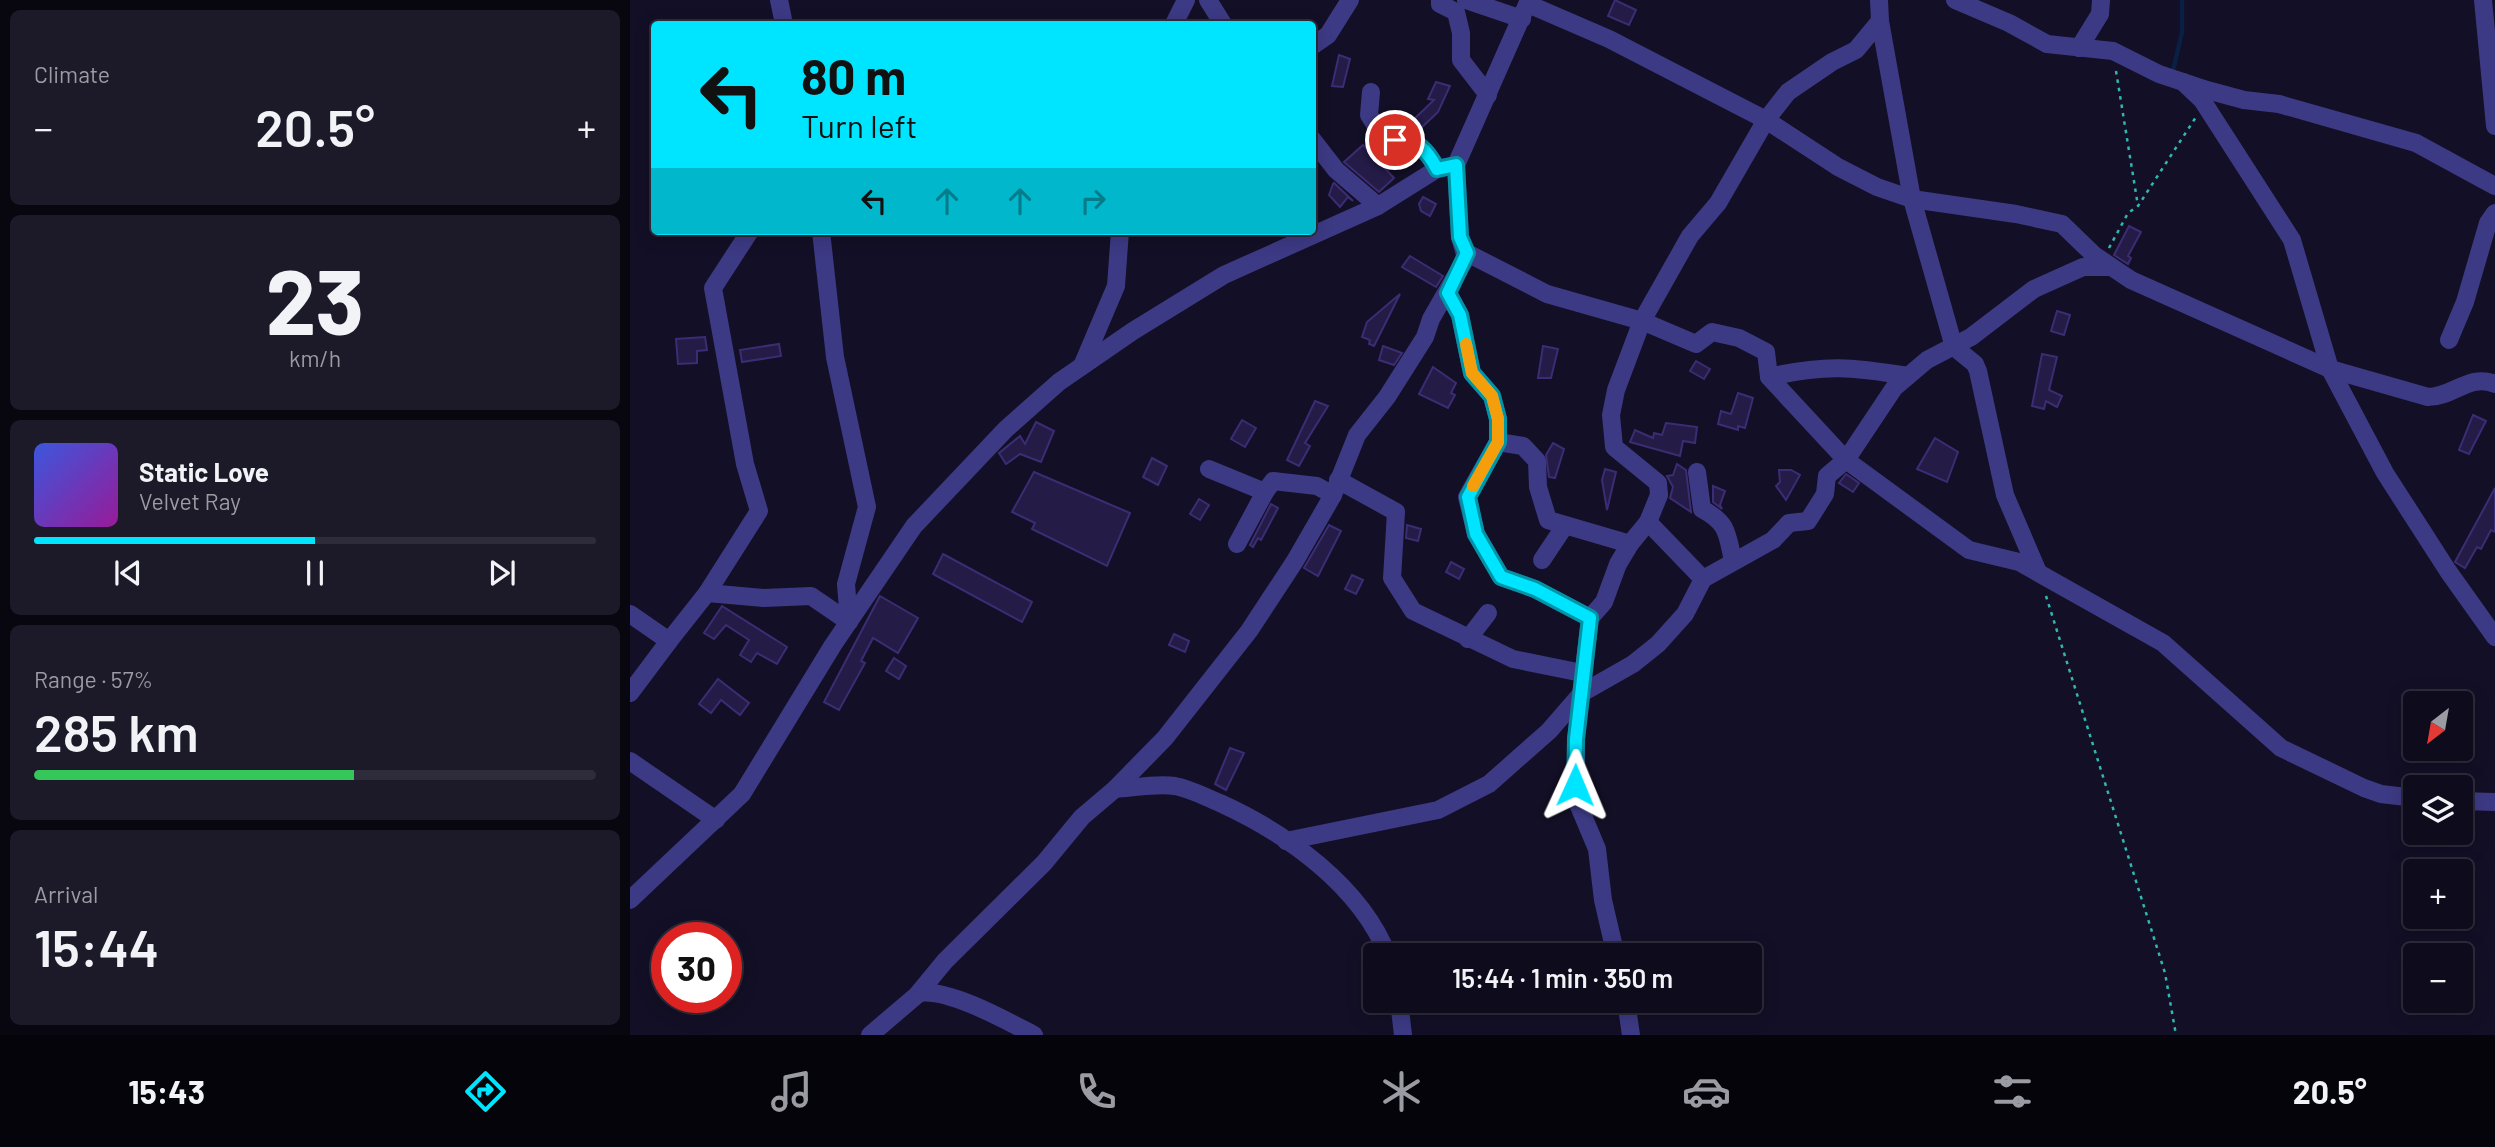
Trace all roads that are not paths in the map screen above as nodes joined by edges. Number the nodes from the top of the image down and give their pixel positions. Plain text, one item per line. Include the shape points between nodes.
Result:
1 (779, 0) edge
2 (1186, 0) edge
3 (1208, 0) edge
4 (1350, 0) edge
5 (1466, 0) edge
6 (1879, 0) edge
7 (1955, 0) edge
8 (2101, 0) edge
9 (2483, 0) edge
10 (1434, 1) edge
11 (1527, 8) edge
12 (783, 21) edge
13 (1176, 21) edge
14 (1221, 21) edge
15 (1880, 21) junction
16 (1316, 43) edge
17 (2079, 48) junction
18 (2183, 82) junction
19 (1371, 92) dead end
20 (1488, 95) junction
21 (1766, 120) junction
22 (2495, 126) edge
23 (1316, 144) edge
24 (1456, 165) junction
25 (1437, 169) junction
26 (2495, 186) edge
27 (1912, 199) junction
28 (1378, 206) junction
29 (2495, 213) edge
30 (1316, 234) edge
31 (747, 235) edge
32 (821, 235) edge
33 (1120, 235) edge
34 (1313, 235) edge
35 (1467, 253) junction
36 (2106, 264) junction
37 (1448, 293) junction
38 (1643, 321) junction
39 (2449, 341) dead end
40 (1954, 347) junction
41 (1082, 366) junction
42 (2330, 369) junction
43 (1908, 376) junction
44 (1769, 377) junction
45 (2495, 384) edge
46 (1498, 442) junction
47 (1846, 460) junction
48 (1209, 469) dead end
49 (1697, 472) dead end
50 (1336, 487) junction
51 (1265, 492) junction
52 (1648, 522) junction
53 (1564, 527) junction
54 (1237, 544) dead end
55 (1630, 544) junction
56 (1542, 560) dead end
57 (1733, 561) junction
58 (2038, 572) junction
59 (1703, 579) junction
60 (707, 593) junction
61 (1488, 613) dead end
62 (630, 614) edge
63 (1590, 618) junction
64 (849, 622) junction
65 (2495, 638) edge
66 (1468, 639) junction
67 (669, 641) junction
68 (1582, 673) junction
69 (630, 693) edge
70 (1582, 693) junction
71 (630, 761) edge
72 (1115, 789) junction
73 (2403, 796) edge
74 (2473, 801) edge
75 (2495, 802) edge
76 (716, 820) junction
77 (1286, 841) junction
78 (630, 900) edge
79 (1383, 943) edge
80 (1613, 943) edge
81 (919, 993) junction
82 (1400, 1013) edge
83 (1628, 1013) edge
84 (870, 1035) edge
85 (1034, 1035) edge
86 (1403, 1035) edge
87 (1632, 1035) edge

1 - 12 street
2 - 13 street
3 - 14 street
4 - 16 street via 1328,35
5 - 11 street
6 - 15 street
7 - 17 street via 2047,44
8 - 17 street via 2100,14
9 - 22 street
10 - 20 street via 1457,12 1461,60
11 - 20 street
11 - 21 street via 1609,39
15 - 21 street via 1856,50 1788,92
15 - 27 street
17 - 18 street via 2113,51
18 - 26 street via 2416,144
18 - 42 street via 2202,100 2292,240
19 - 25 street via 1369,116 1384,139 1418,144
20 - 24 street
21 - 27 street via 1861,180
21 - 38 street via 1718,203 1690,236
23 - 28 street via 1336,170
24 - 25 street
24 - 35 street via 1460,237
25 - 28 street
27 - 36 street via 2057,222
27 - 40 street
28 - 30 street
29 - 39 street
31 - 60 street via 713,288 745,464 759,511
32 - 64 street via 835,357 867,507 846,584
33 - 41 street via 1116,286
34 - 41 street via 1224,275
35 - 37 street
35 - 38 street via 1547,293
36 - 40 street via 2083,267 2034,289
36 - 42 street via 2131,280
37 - 46 street via 1460,315 1472,373 1492,396 1498,413
37 - 50 street via 1387,397 1357,435
38 - 44 street via 1696,344 1712,332 1739,338 1766,352
38 - 52 street via 1611,415 1614,447 1658,483 1659,495
40 - 43 street
40 - 58 street via 1978,371 2005,495
41 - 64 street via 1006,429 915,526
42 - 45 street via 2428,397 2473,381
42 - 65 street via 2392,484
43 - 44 street via 1845,366
43 - 47 street via 1894,388
44 - 47 street
46 - 53 street via 1523,446 1537,461 1538,487 1548,520
46 - 63 street via 1468,497 1478,538 1501,577
47 - 57 street via 1827,476 1825,494 1808,521 1789,523 1773,540
47 - 58 street via 1971,551 2019,562
48 - 51 street
49 - 57 street via 1702,509 1720,519
50 - 51 street via 1273,481
50 - 66 street via 1396,512 1392,578 1407,606
50 - 72 street via 1295,561 1248,631 1165,738
51 - 54 street
52 - 55 street
52 - 59 street
53 - 55 street
53 - 56 street
55 - 63 street via 1604,602
57 - 59 street
58 - 73 street via 2163,643 2281,748 2364,788
59 - 70 street via 1685,614 1658,644
60 - 64 street via 811,596
60 - 67 street
61 - 66 street
62 - 67 street
63 - 68 street
64 - 76 street via 742,794
66 - 68 street via 1513,659
67 - 69 street
68 - 70 street
70 - 77 street via 1517,761 1465,799 1438,810
70 - 80 street via 1574,793 1597,849
71 - 76 street
72 - 77 street via 1170,786 1186,790 1247,815
72 - 81 street via 1082,817
74 - 75 street
76 - 78 street
77 - 79 street via 1336,881
81 - 84 street
81 - 85 street via 947,997
82 - 86 street
83 - 87 street

